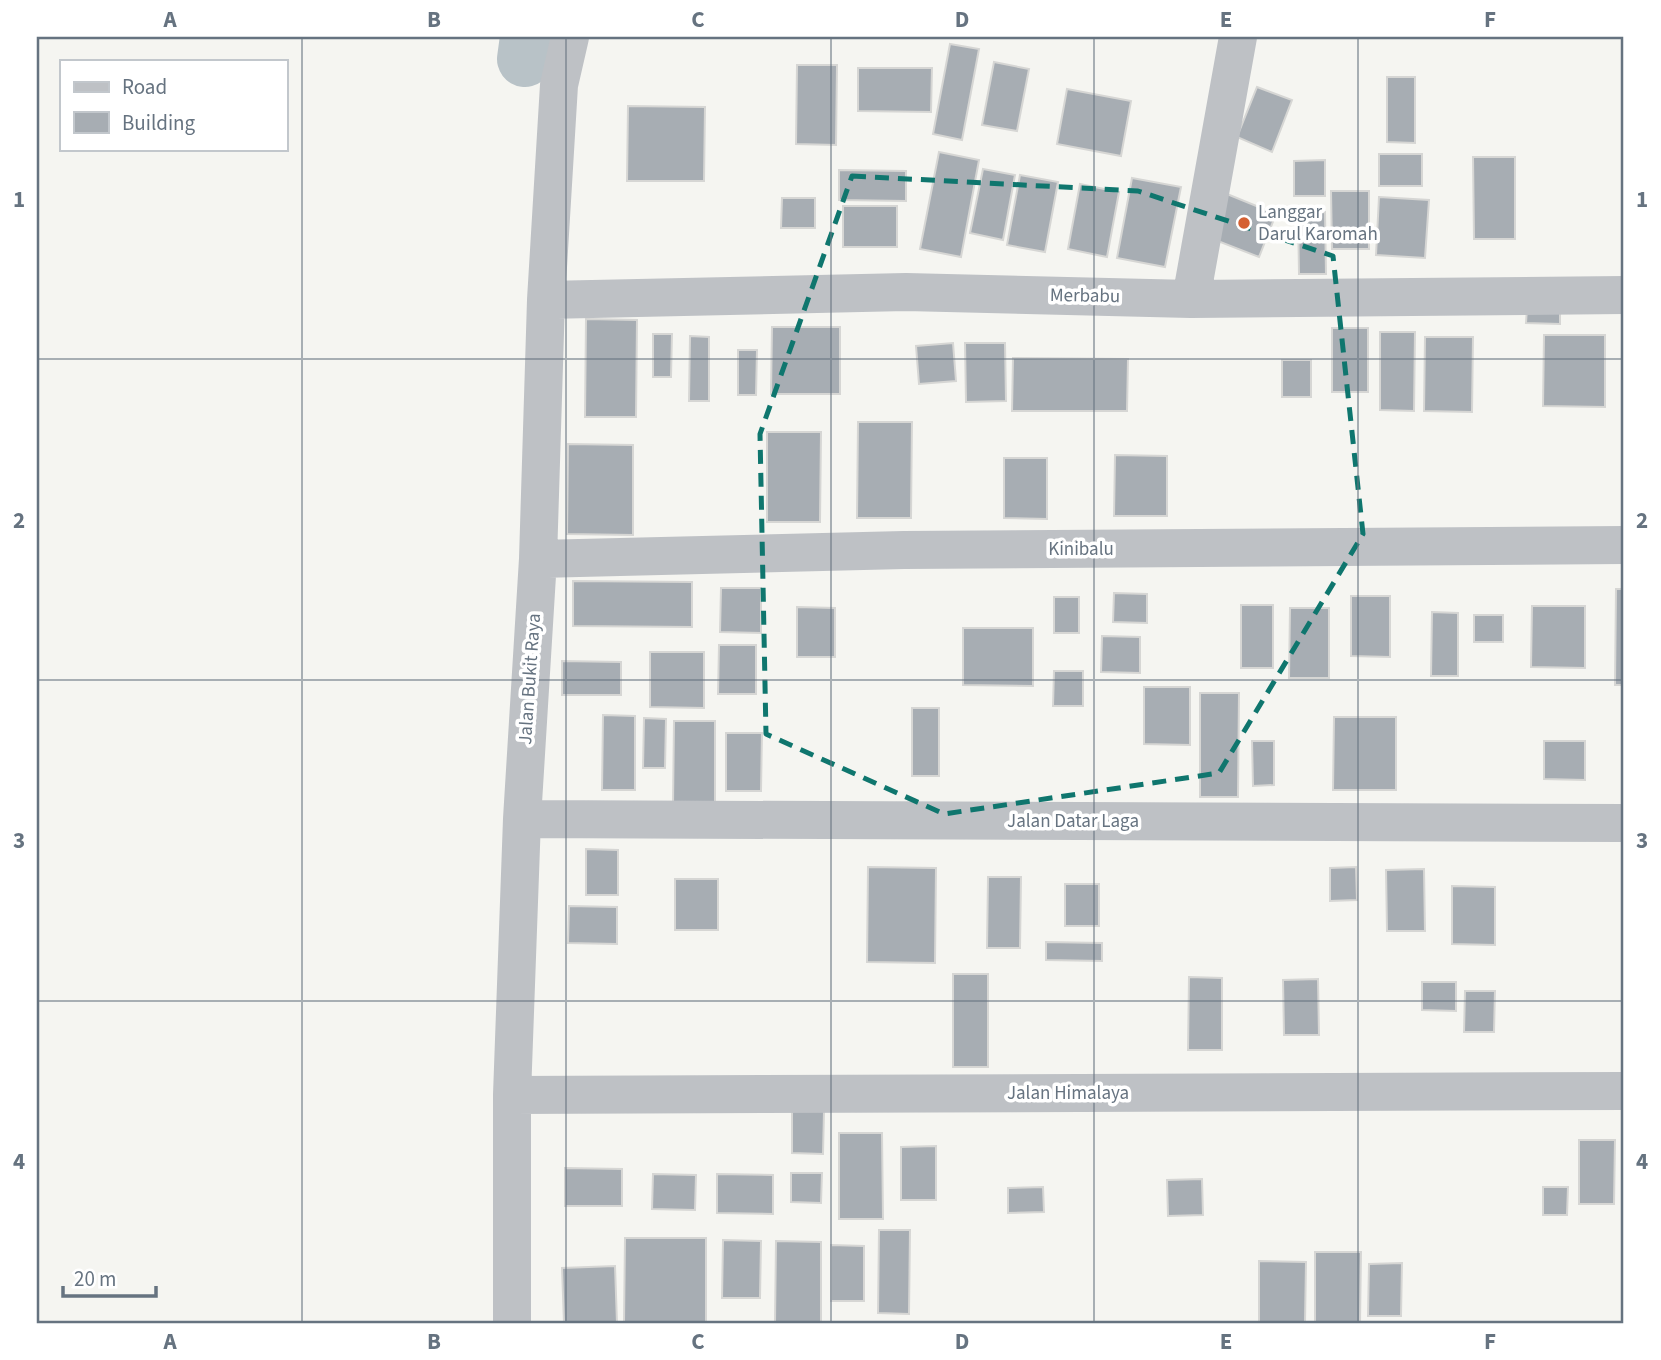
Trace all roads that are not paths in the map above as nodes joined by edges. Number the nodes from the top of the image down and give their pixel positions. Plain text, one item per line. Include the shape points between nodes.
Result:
1 (570, 37) edge
2 (1238, 37) edge
3 (1624, 295) edge
4 (1191, 299) junction
5 (546, 300) junction
6 (1624, 545) edge
7 (538, 559) junction
8 (522, 819) junction
9 (1624, 823) edge
10 (1624, 1091) edge
11 (512, 1095) junction
12 (512, 1323) edge

1 - 5 street, Jalan Bukit Raya via 559,85
2 - 4 street
3 - 4 street, Merbabu
4 - 5 street, Merbabu via 906,292
5 - 7 street, Jalan Bukit Raya
6 - 7 street, Kinibalu via 904,550
7 - 8 street, Jalan Bukit Raya
8 - 9 street, Jalan Datar Laga
8 - 11 street, Jalan Bukit Raya
10 - 11 street, Jalan Himalaya
11 - 12 street, Jalan Bukit Raya

